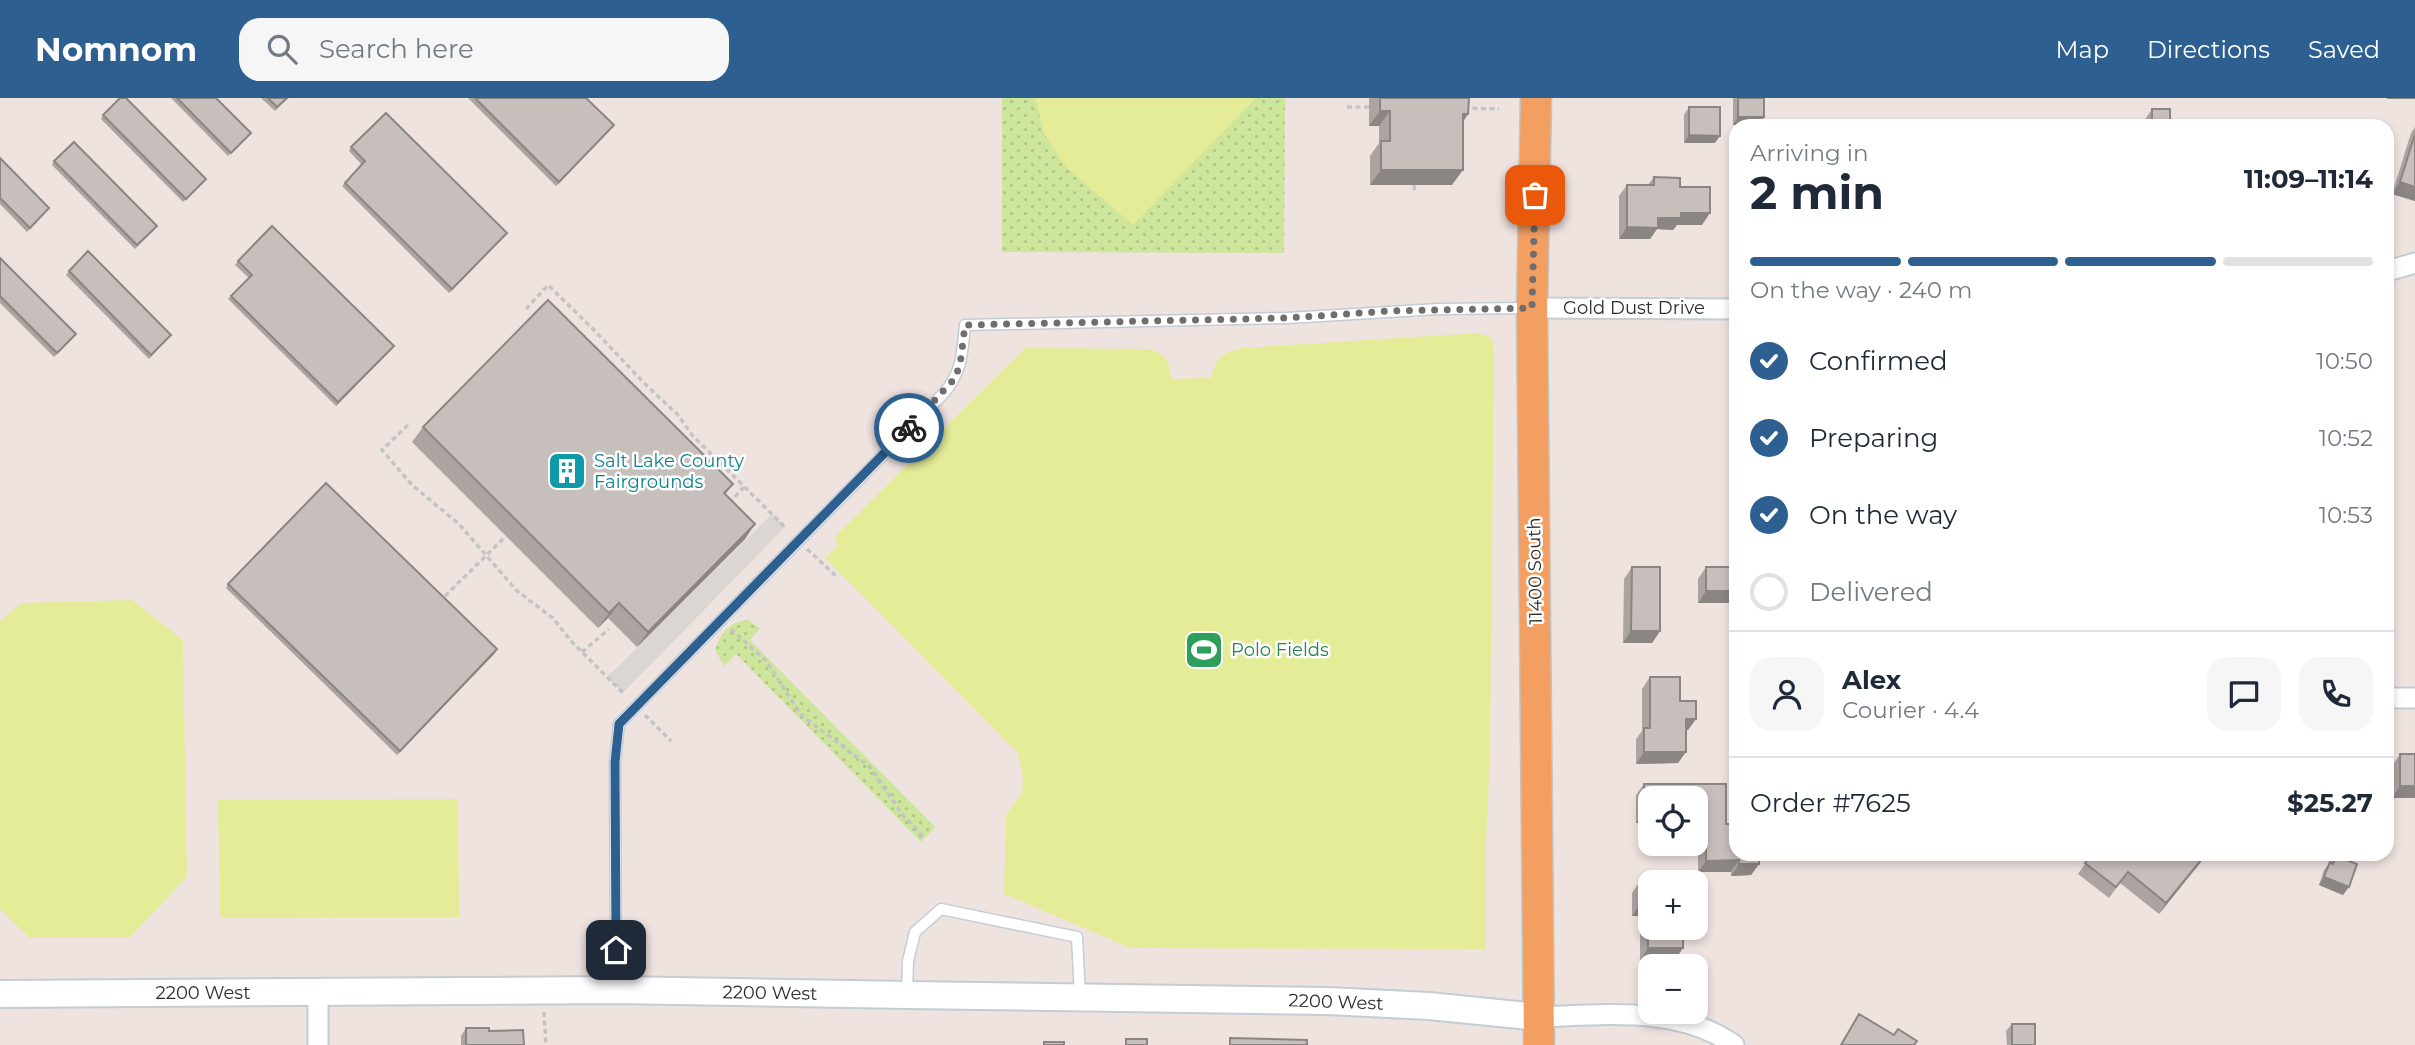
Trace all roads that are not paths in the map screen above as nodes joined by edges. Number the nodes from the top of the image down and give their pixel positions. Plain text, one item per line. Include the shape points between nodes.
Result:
1 (1536, 98) edge
2 (2415, 264) edge
3 (2394, 269) edge
4 (1532, 308) junction
5 (1729, 309) edge
6 (2394, 698) edge
7 (2415, 698) edge
8 (616, 990) junction
9 (318, 992) junction
10 (0, 994) edge
11 (907, 995) junction
12 (1080, 997) junction
13 (1539, 1031) edge
14 (318, 1045) edge
15 (1734, 1045) edge

1 - 4 main road, 11400 South
2 - 3 street
4 - 5 street, Gold Dust Drive
4 - 8 lane via 965,325 956,377 945,392 619,724 615,762
4 - 13 main road, 11400 South
6 - 7 street
8 - 9 street, 2200 West
8 - 11 street, 2200 West
9 - 10 street, 2200 West
9 - 14 street
11 - 12 street, 2200 West
11 - 12 lane via 915,932 941,908 1077,937
12 - 13 street, 2200 West via 1429,1006
13 - 15 street via 1633,1014 1682,1021

